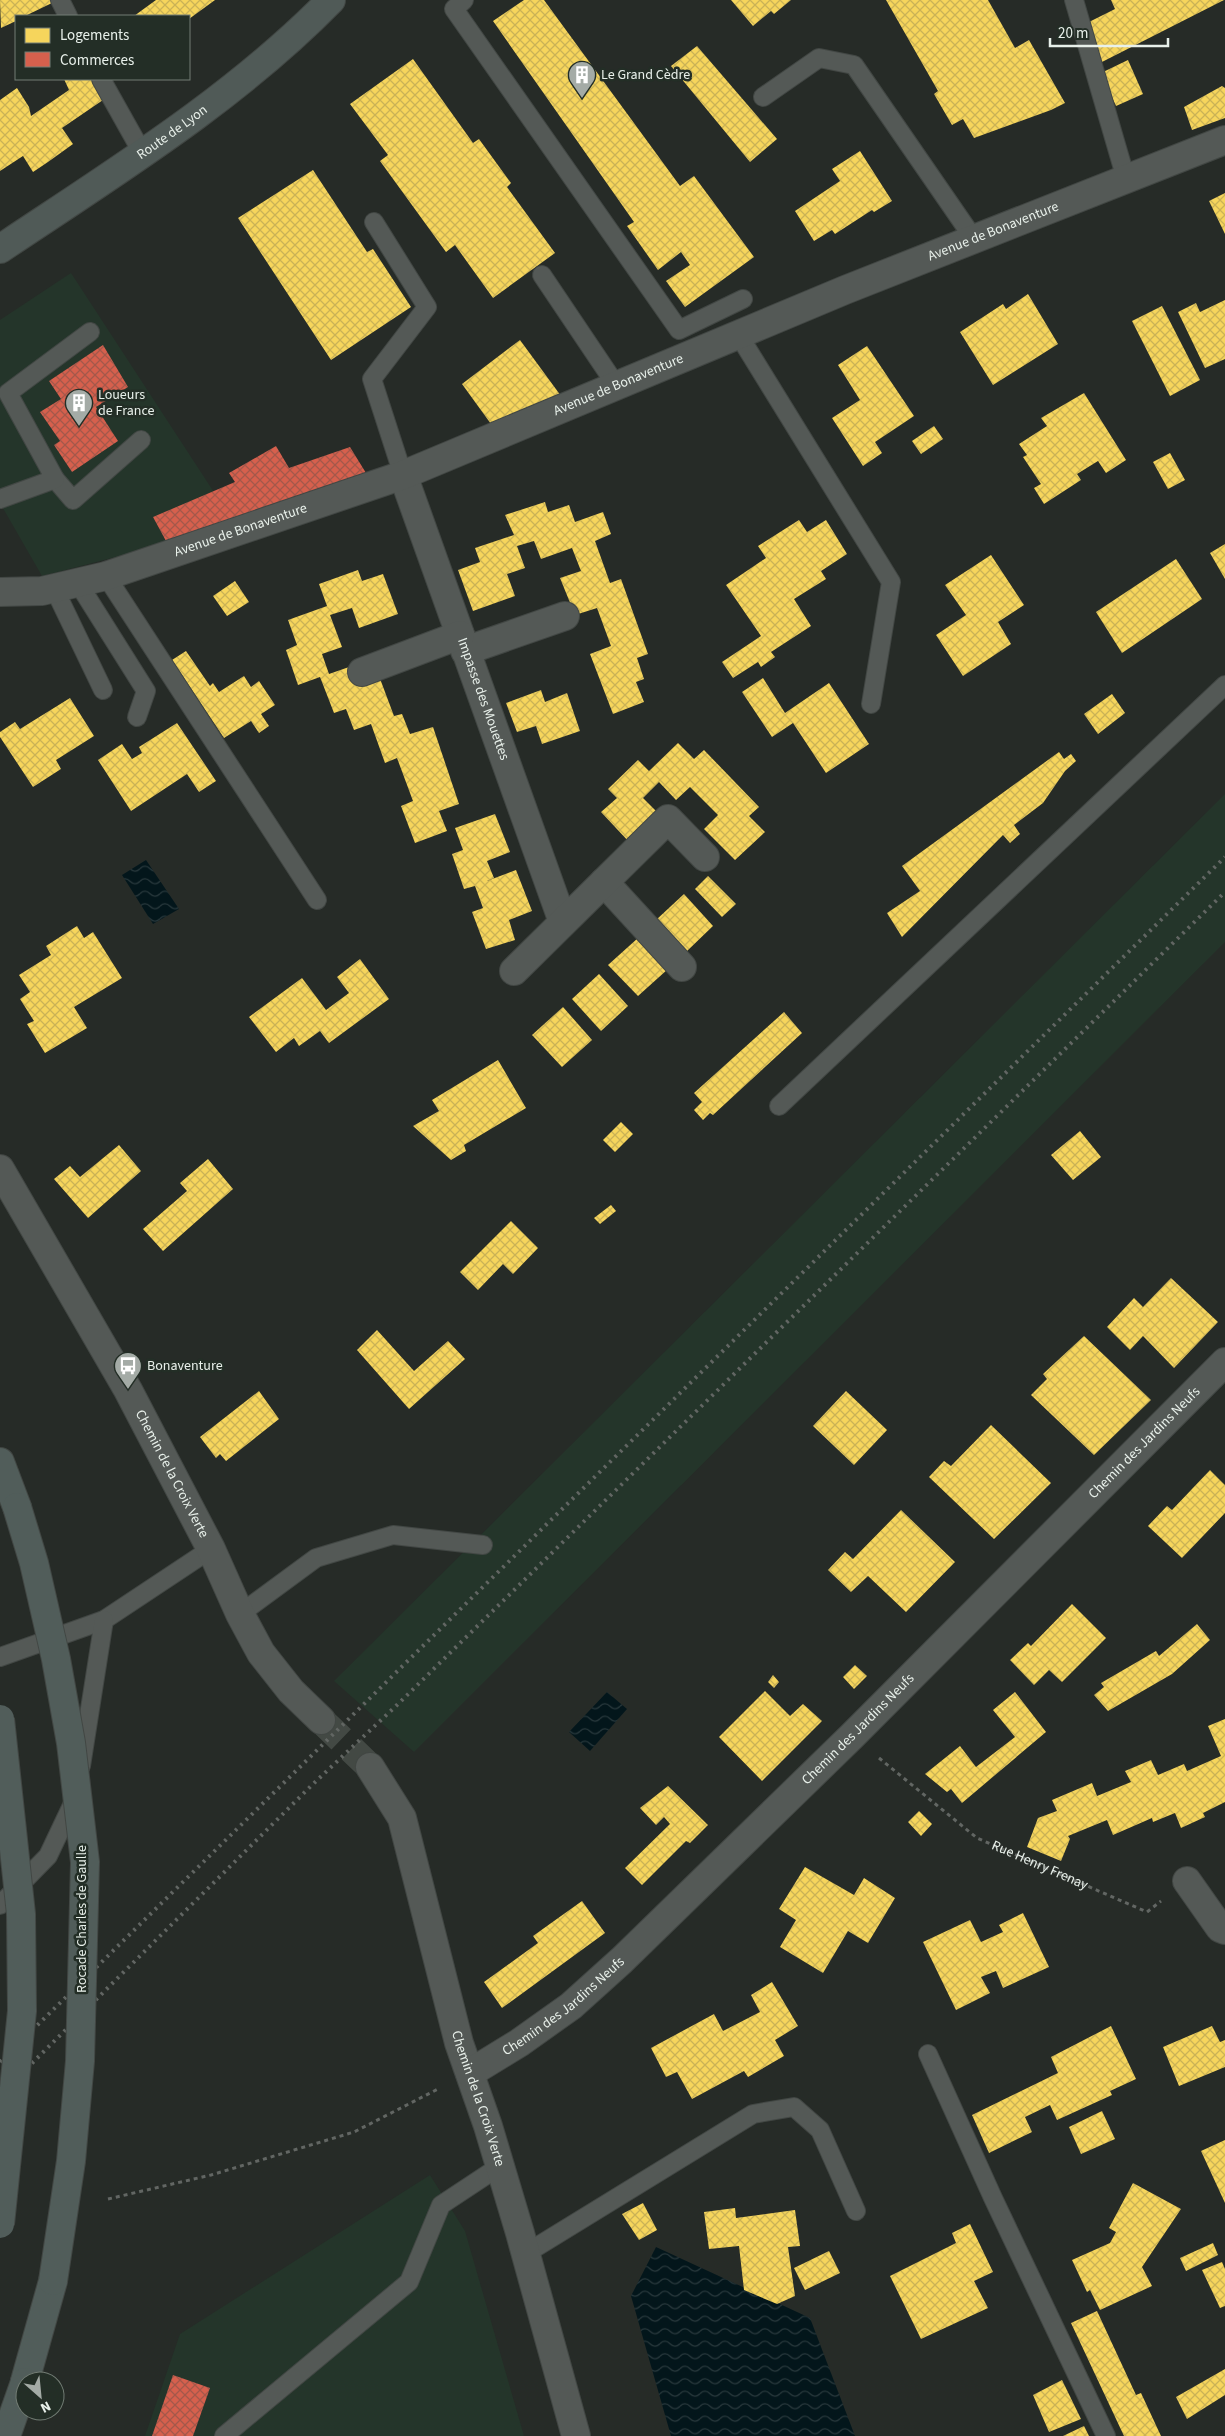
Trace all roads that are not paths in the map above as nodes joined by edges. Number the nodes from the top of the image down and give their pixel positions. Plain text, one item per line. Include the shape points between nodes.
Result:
1 (60, 0) edge
2 (331, 0) edge
3 (464, 0) edge
4 (1074, 0) edge
5 (68, 15) edge
6 (102, 80) edge
7 (763, 97) dead end
8 (1225, 140) edge
9 (143, 154) junction
10 (1126, 180) junction
11 (374, 222) dead end
12 (974, 239) junction
13 (0, 249) edge
14 (542, 275) dead end
15 (743, 299) dead end
16 (90, 332) dead end
17 (738, 334) junction
18 (616, 385) junction
19 (142, 440) dead end
20 (403, 474) junction
21 (55, 479) junction
22 (0, 499) edge
23 (106, 576) junction
24 (66, 585) junction
25 (0, 592) edge
26 (565, 616) dead end
27 (462, 643) junction
28 (362, 672) dead end
29 (1225, 685) edge
30 (103, 690) dead end
31 (871, 704) dead end
32 (137, 717) dead end
33 (705, 857) dead end
34 (604, 882) junction
35 (318, 900) dead end
36 (563, 922) junction
37 (682, 967) dead end
38 (514, 971) dead end
39 (779, 1106) dead end
40 (0, 1169) edge
41 (1225, 1362) edge
42 (0, 1462) edge
43 (483, 1545) dead end
44 (211, 1549) junction
45 (240, 1614) junction
46 (104, 1620) junction
47 (0, 1658) edge
48 (0, 1719) edge
49 (321, 1720) tunnel mouth
50 (370, 1767) tunnel mouth
51 (1187, 1881) road end
52 (0, 1905) edge
53 (1225, 1930) edge
54 (928, 2054) dead end
55 (470, 2073) junction
56 (500, 2166) junction
57 (856, 2211) dead end
58 (0, 2224) edge
59 (526, 2254) junction
60 (28, 2371) edge
61 (15, 2410) edge
62 (6, 2436) edge
63 (224, 2436) edge
64 (576, 2436) edge
65 (1106, 2436) edge

1 - 5 lane
2 - 9 main road, Route de Lyon via 294,36 193,119
3 - 15 lane via 454,9 679,330
4 - 10 lane
6 - 9 lane
7 - 12 lane via 819,58 854,65
8 - 10 street, Avenue de Bonaventure
9 - 13 main road, Route de Lyon
10 - 12 street, Avenue de Bonaventure
11 - 20 lane via 426,307 372,379
12 - 17 street, Avenue de Bonaventure
14 - 18 lane
16 - 21 lane via 8,393
17 - 18 street, Avenue de Bonaventure
17 - 31 lane via 891,582
18 - 20 street, Avenue de Bonaventure
19 - 21 lane via 73,500
20 - 23 street, Avenue de Bonaventure
20 - 27 street, Impasse des Mouettes
21 - 22 lane
23 - 24 street, Avenue de Bonaventure
23 - 35 lane
24 - 25 street, Avenue de Bonaventure via 42,591
24 - 30 lane
24 - 32 lane via 146,691
26 - 27 street
27 - 28 street
27 - 36 street, Impasse des Mouettes
29 - 39 lane
33 - 34 street via 668,819
34 - 36 street
34 - 37 street
36 - 38 street
40 - 44 street, Chemin de la Croix Verte via 128,1390
41 - 55 street, Chemin des Jardins Neufs via 852,1736 622,1960 571,2006
42 - 60 highway, Rocade Charles de Gaulle, bridge via 34,1563 56,1659 71,1743 85,1862 80,2061 71,2161 53,2281
43 - 45 lane via 393,1534 316,1558
44 - 45 street, Chemin de la Croix Verte
44 - 46 lane
45 - 49 street, Chemin de la Croix Verte via 261,1653 291,1691
46 - 47 lane
46 - 52 lane via 74,1805 48,1856
48 - 58 highway, bridge via 21,1914 22,2011
50 - 55 street, Chemin de la Croix Verte via 402,1818 459,2043
51 - 53 street via 1220,1928
54 - 65 lane via 992,2198
55 - 56 street, Chemin de la Croix Verte
56 - 59 street, Chemin de la Croix Verte
56 - 63 lane via 441,2205 409,2282
57 - 59 lane via 820,2130 794,2107 753,2114
59 - 64 street, Chemin de la Croix Verte
61 - 62 highway, Rocade Charles de Gaulle

